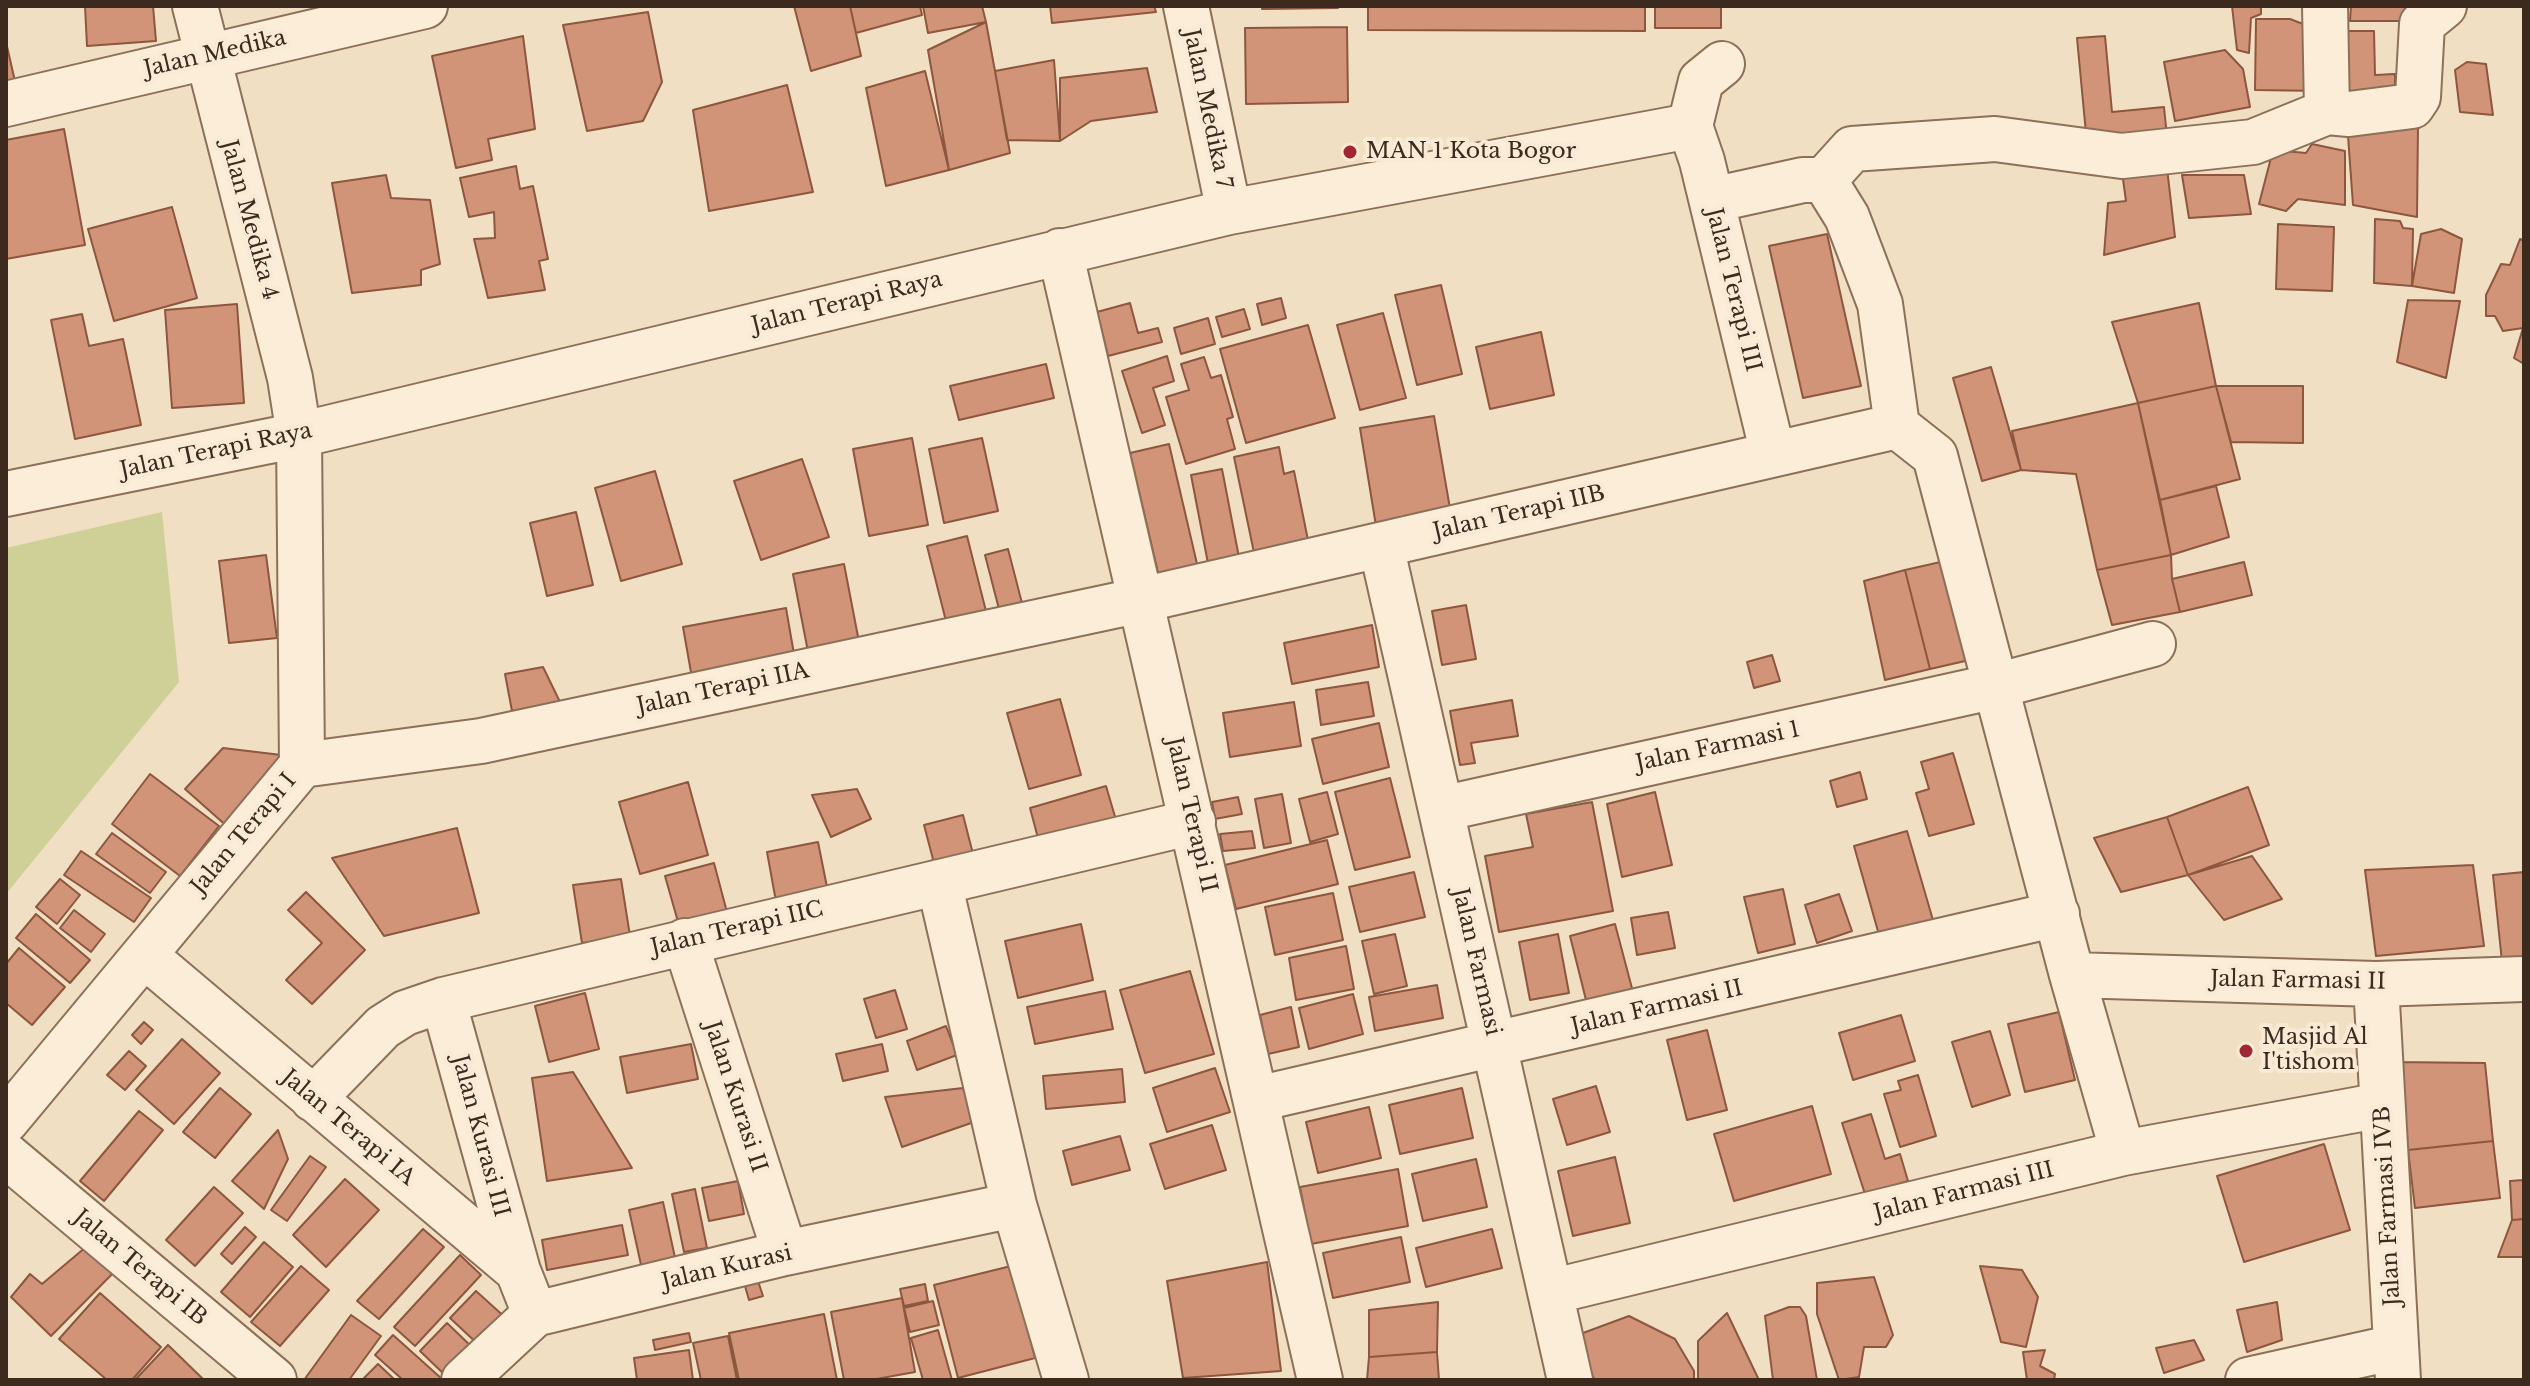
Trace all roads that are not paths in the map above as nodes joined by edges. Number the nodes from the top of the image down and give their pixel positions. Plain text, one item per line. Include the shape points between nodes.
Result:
1 (195, 6) edge
2 (425, 6) edge
3 (1186, 6) edge
4 (2325, 6) edge
5 (2444, 6) edge
6 (206, 55) junction
7 (1722, 64) dead end
8 (6, 104) edge
9 (2327, 112) junction
10 (1690, 126) junction
11 (1824, 180) junction
12 (1712, 200) junction
13 (1229, 212) junction
14 (1060, 251) junction
15 (1897, 426) junction
16 (299, 435) junction
17 (1773, 454) junction
18 (6, 494) edge
19 (1381, 545) junction
20 (1141, 600) junction
21 (2153, 644) dead end
22 (1996, 686) junction
23 (302, 765) junction
24 (1441, 809) junction
25 (1193, 822) junction
26 (939, 882) junction
27 (2057, 914) junction
28 (685, 941) junction
29 (144, 955) junction
30 (2072, 975) junction
31 (2524, 979) edge
32 (2376, 984) junction
33 (443, 1000) junction
34 (1495, 1046) junction
35 (313, 1099) junction
36 (1257, 1099) junction
37 (2382, 1105) junction
38 (6, 1121) edge
39 (2123, 1153) junction
40 (6, 1155) edge
41 (1014, 1205) junction
42 (785, 1253) junction
43 (518, 1271) junction
44 (1550, 1292) junction
45 (535, 1314) junction
46 (2397, 1364) edge
47 (274, 1380) edge
48 (464, 1380) edge
49 (1066, 1380) edge
50 (1320, 1380) edge
51 (1570, 1380) edge
52 (2248, 1380) edge

1 - 6 street, Jalan Medika 4
2 - 6 street, Jalan Medika
3 - 13 street, Jalan Medika 7
4 - 9 street
5 - 9 street via 2422,24 2416,104
6 - 8 street, Jalan Medika
6 - 16 street, Jalan Medika 4 via 290,378
7 - 10 street via 1701,81
9 - 11 street via 2253,142 2122,156 1995,139 1852,149
10 - 12 street, Jalan Terapi III
10 - 13 street, Jalan Terapi Raya
11 - 12 street
11 - 15 street via 1847,217 1880,304
12 - 17 street, Jalan Terapi III
13 - 14 street, Jalan Terapi Raya
14 - 16 street, Jalan Terapi Raya
14 - 20 street, Jalan Terapi II
15 - 17 street, Jalan Terapi IIB
15 - 22 street via 1935,456
16 - 18 street, Jalan Terapi Raya
16 - 23 street, Jalan Terapi I
17 - 19 street, Jalan Terapi IIB
19 - 20 street, Jalan Terapi IIB
19 - 24 street, Jalan Farmasi
20 - 23 street, Jalan Terapi IIA via 481,741
20 - 25 street, Jalan Terapi II
21 - 22 street, Jalan Farmasi 1
22 - 24 street, Jalan Farmasi 1
22 - 27 street
23 - 29 street, Jalan Terapi I
24 - 34 street, Jalan Farmasi
25 - 26 street, Jalan Terapi IIC
25 - 36 street, Jalan Terapi II
26 - 28 street, Jalan Terapi IIC
26 - 41 street
27 - 30 street
27 - 34 street, Jalan Farmasi II
28 - 33 street, Jalan Terapi IIC
28 - 42 street, Jalan Kurasi II
29 - 35 street, Jalan Terapi IA
29 - 38 street, Jalan Terapi I
30 - 32 street, Jalan Farmasi II
30 - 39 street
31 - 32 street, Jalan Farmasi II
32 - 37 street, Jalan Farmasi IVB
33 - 35 street, Jalan Terapi IIC via 383,1027
33 - 43 street, Jalan Kurasi III
34 - 36 street, Jalan Farmasi II
34 - 44 street, Jalan Farmasi
35 - 43 street, Jalan Terapi IA
36 - 50 street, Jalan Terapi II
37 - 39 street, Jalan Farmasi III
37 - 46 street, Jalan Farmasi IVB
39 - 44 street, Jalan Farmasi III
40 - 47 street, Jalan Terapi IB
41 - 42 street, Jalan Kurasi
41 - 49 street
42 - 45 street, Jalan Kurasi
43 - 45 street, Jalan Terapi IA
44 - 51 street, Jalan Farmasi
45 - 48 street, Jalan Kurasi
46 - 52 street

